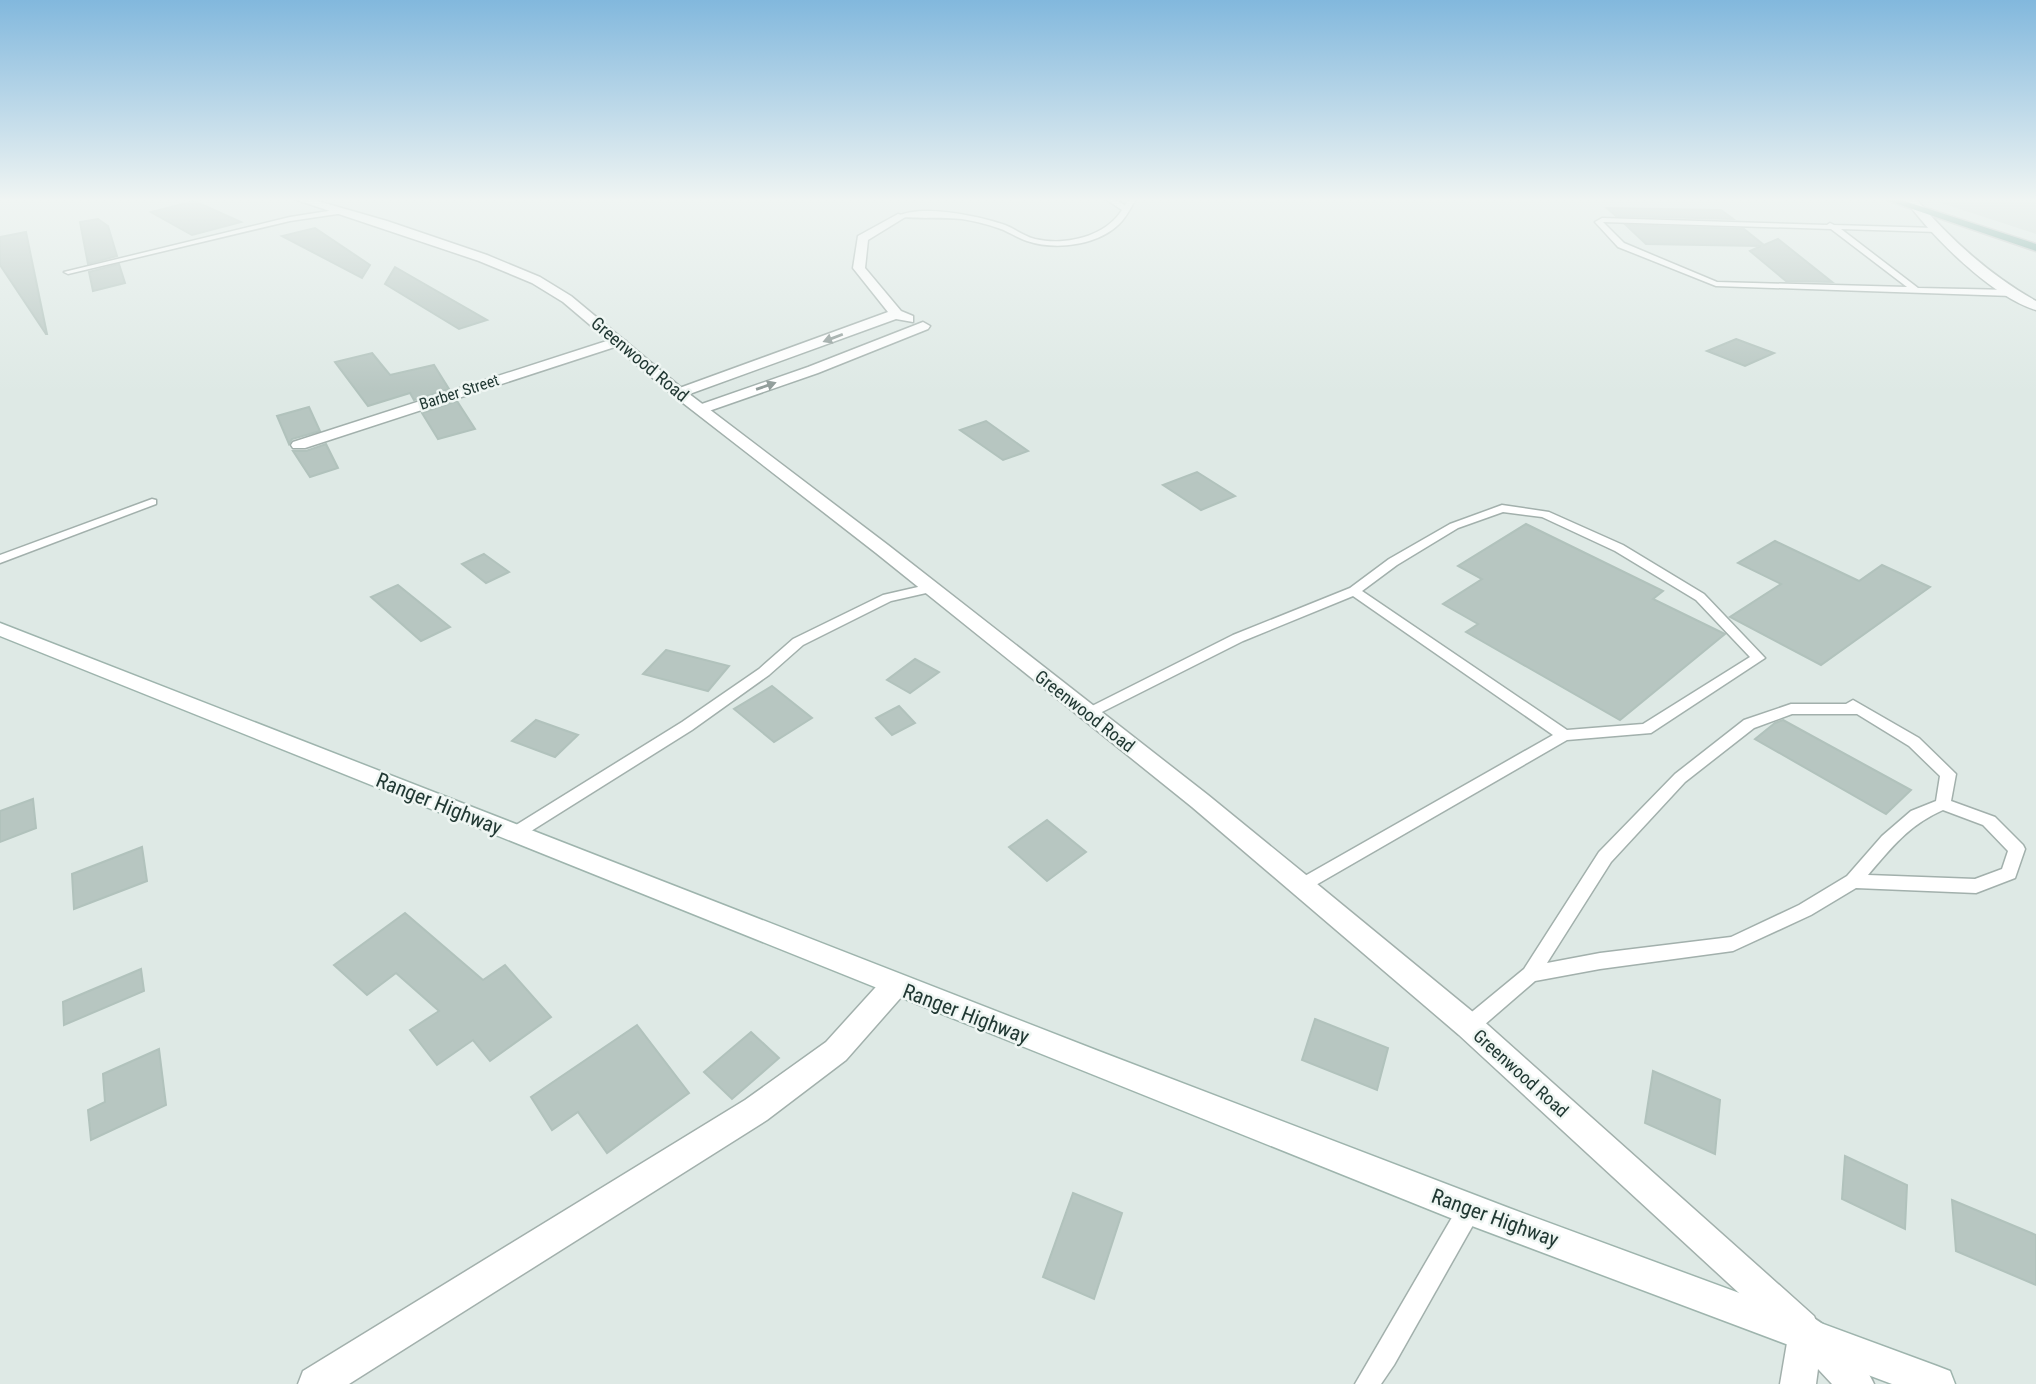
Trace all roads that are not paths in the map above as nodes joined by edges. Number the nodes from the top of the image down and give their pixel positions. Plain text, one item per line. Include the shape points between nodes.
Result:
1 (107, 263) edge
2 (494, 263) edge
3 (860, 263) edge
4 (1664, 263) edge
5 (1880, 263) edge
6 (1971, 263) edge
7 (68, 272) dead end
8 (1917, 291) junction
9 (2012, 293) junction
10 (2036, 306) edge
11 (896, 314) junction
12 (619, 341) junction
13 (679, 393) junction
14 (701, 409) junction
15 (299, 445) dead end
16 (152, 502) dead end
17 (0, 559) edge
18 (931, 588) junction
19 (1354, 591) junction
20 (0, 629) edge
21 (1087, 714) junction
22 (1564, 735) junction
23 (1943, 804) junction
24 (514, 834) junction
25 (1853, 881) junction
26 (1303, 886) junction
27 (1530, 974) junction
28 (894, 986) junction
29 (1469, 1026) junction
30 (1469, 1210) junction
31 (1806, 1331) junction
32 (316, 1384) edge
33 (1367, 1384) edge
34 (1798, 1384) edge
35 (1856, 1384) edge
36 (1937, 1384) edge

1 - 7 lane
2 - 12 street, Greenwood Road via 567,299
3 - 11 street via 859,268
4 - 8 lane via 1717,284
5 - 8 lane
6 - 9 street
8 - 9 lane
9 - 10 street
11 -> 13 street
14 -> 11 street via 923,326
12 - 13 street, Greenwood Road
12 - 15 street, Barber Street
13 - 14 street, Greenwood Road
14 - 18 street, Greenwood Road
16 - 17 lane
18 - 21 street, Greenwood Road
18 - 24 lane via 887,597 798,642 687,726
19 - 21 lane via 1238,638
19 - 22 lane
19 - 22 lane via 1454,526 1502,508 1545,514 1619,548 1700,597 1758,658 1646,729
20 - 24 street, Ranger Highway
21 - 26 street, Greenwood Road
22 - 26 lane
23 - 25 lane via 1917,815
23 - 25 lane via 1989,821 2017,849 2009,873 1976,886
23 - 27 lane via 1948,774 1914,742 1852,705 1791,709 1749,724 1680,778 1605,857
24 - 28 street, Ranger Highway
25 - 27 lane via 1733,944
26 - 29 street, Greenwood Road
27 - 29 lane
28 - 30 street, Ranger Highway
28 - 32 street via 836,1051 756,1110
29 - 31 street, Greenwood Road
30 - 31 street, Ranger Highway
30 - 33 lane
31 - 34 street
31 - 35 street, Greenwood Road
31 - 36 street, Ranger Highway

